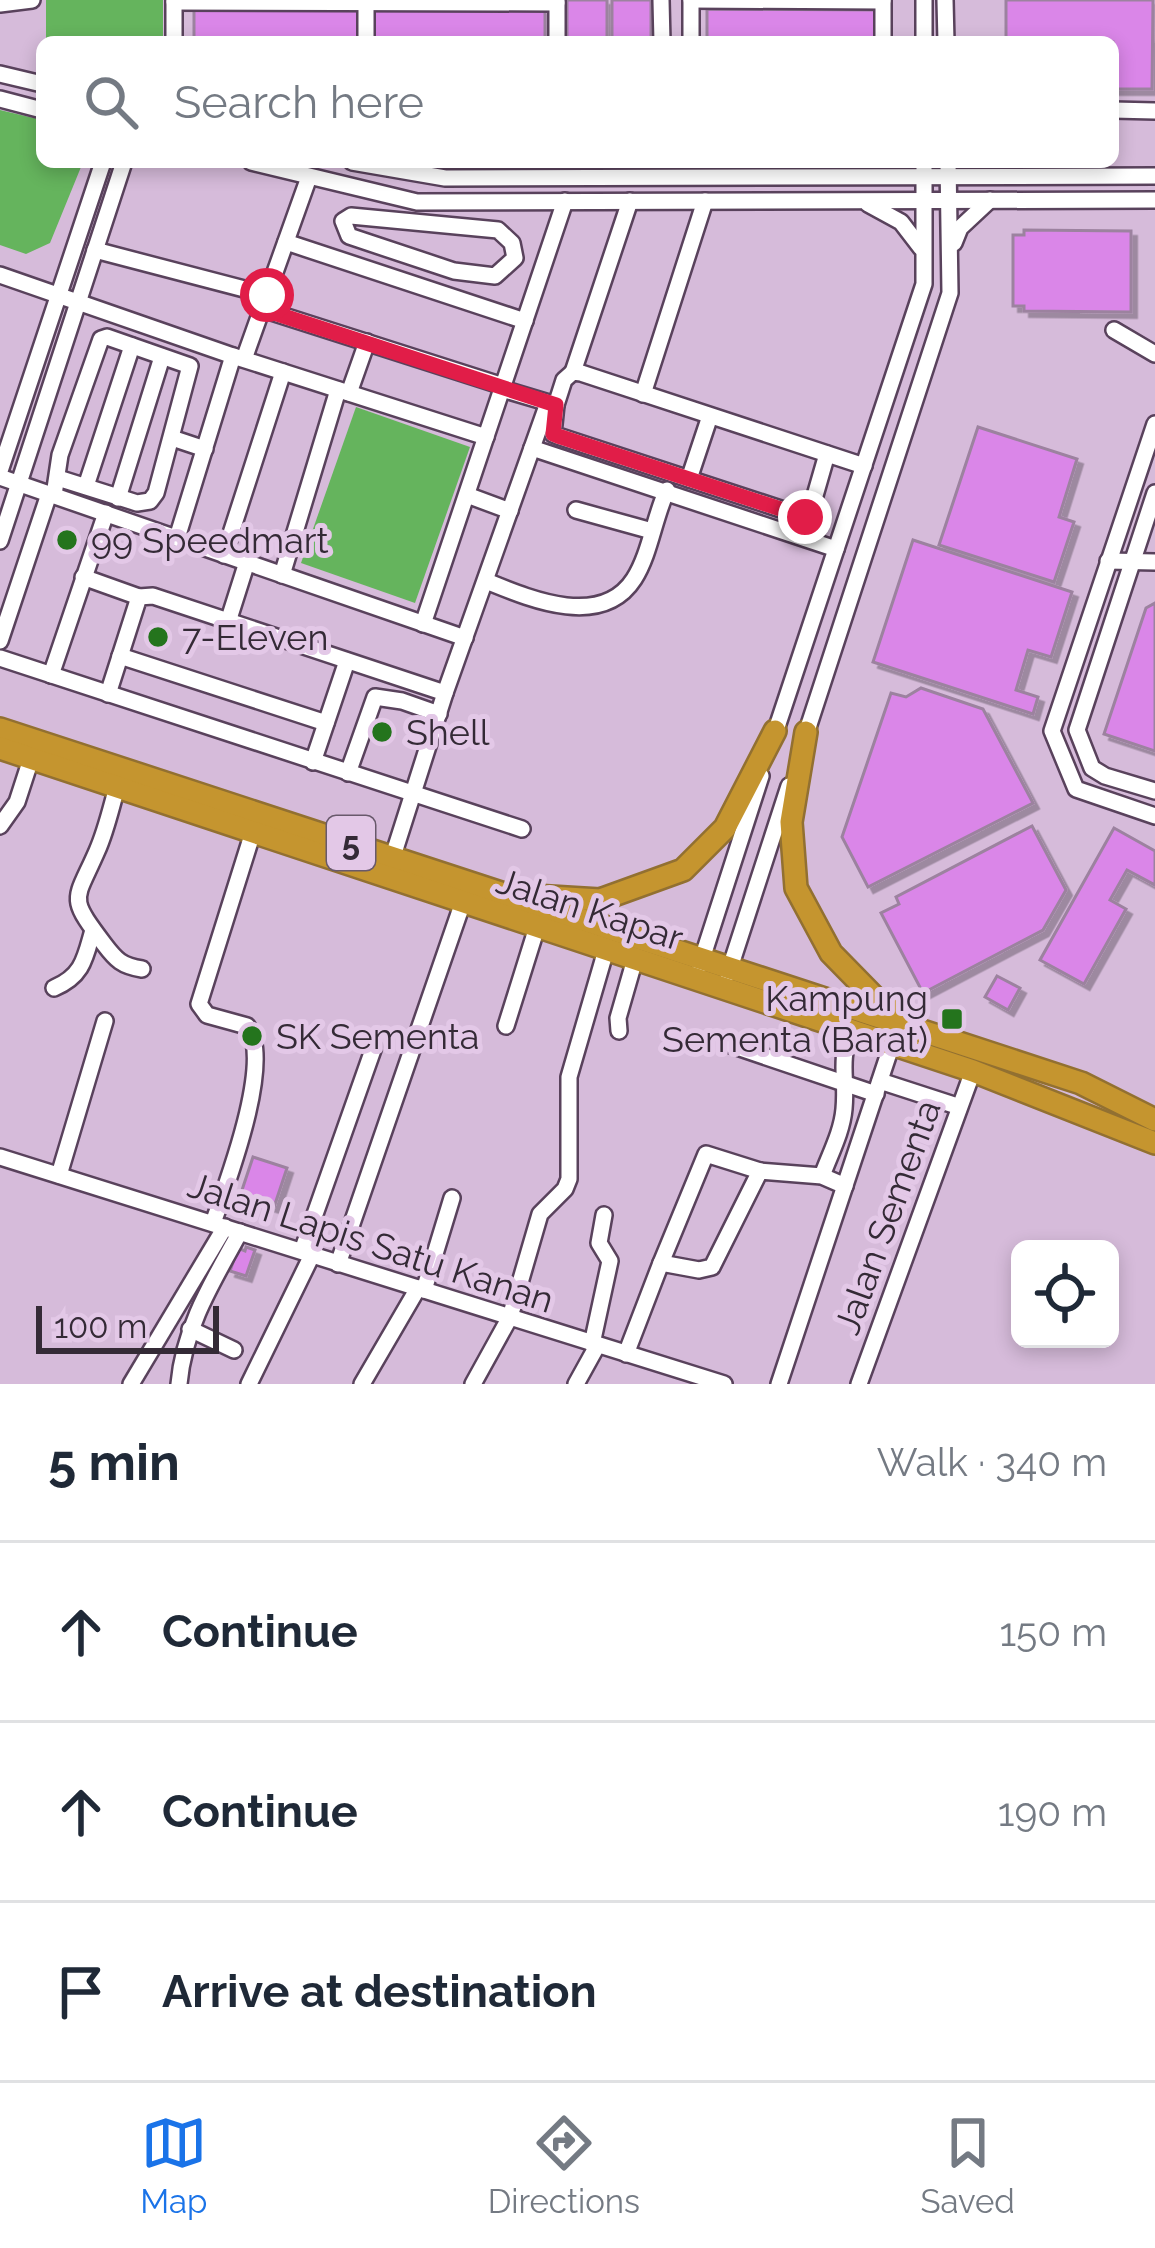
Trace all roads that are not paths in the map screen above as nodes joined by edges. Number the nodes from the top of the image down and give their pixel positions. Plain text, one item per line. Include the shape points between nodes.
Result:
1 (32, 0) edge
2 (661, 0) edge
3 (691, 0) edge
4 (883, 0) edge
5 (923, 0) edge
6 (946, 0) edge
7 (174, 1) edge
8 (366, 1) edge
9 (556, 2) edge
10 (0, 4) edge
11 (174, 36) edge
12 (366, 36) edge
13 (557, 36) edge
14 (662, 36) edge
15 (691, 36) edge
16 (883, 36) edge
17 (924, 36) edge
18 (946, 36) edge
19 (0, 74) edge
20 (36, 83) edge
21 (0, 99) edge
22 (36, 108) edge
23 (1119, 110) edge
24 (1155, 111) edge
25 (1155, 164) edge
26 (100, 168) edge
27 (124, 168) edge
28 (274, 168) edge
29 (387, 168) edge
30 (888, 168) edge
31 (989, 168) edge
32 (689, 170) edge
33 (924, 170) edge
34 (948, 170) edge
35 (1002, 176) junction
36 (1148, 176) edge
37 (309, 177) junction
38 (874, 178) junction
39 (858, 200) junction
40 (925, 200) junction
41 (949, 200) junction
42 (990, 200) junction
43 (565, 201) junction
44 (630, 201) junction
45 (705, 201) junction
46 (1152, 203) edge
47 (286, 242) junction
48 (95, 250) junction
49 (951, 252) junction
50 (925, 256) junction
51 (514, 258) junction
52 (542, 270) junction
53 (0, 275) edge
54 (58, 295) junction
55 (78, 302) junction
56 (264, 302) junction
57 (525, 321) junction
58 (1114, 330) dead end
59 (367, 342) junction
60 (132, 346) junction
61 (1155, 354) edge
62 (162, 357) junction
63 (239, 358) junction
64 (283, 372) junction
65 (577, 373) junction
66 (503, 387) junction
67 (344, 392) junction
68 (643, 394) junction
69 (552, 404) junction
70 (710, 416) junction
71 (1155, 424) edge
72 (486, 437) junction
73 (172, 438) junction
74 (532, 448) junction
75 (205, 449) junction
76 (826, 454) junction
77 (864, 466) junction
78 (0, 474) edge
79 (58, 478) junction
80 (689, 479) junction
81 (19, 483) junction
82 (86, 486) junction
83 (667, 490) junction
84 (1155, 493) edge
85 (51, 494) junction
86 (467, 495) junction
87 (118, 498) junction
88 (576, 510) dead end
89 (510, 511) junction
90 (106, 513) junction
91 (652, 531) junction
92 (177, 538) junction
93 (0, 541) edge
94 (836, 549) junction
95 (224, 555) junction
96 (1108, 561) junction
97 (247, 562) junction
98 (1131, 562) junction
99 (1155, 562) edge
100 (282, 574) junction
101 (83, 578) junction
102 (486, 581) junction
103 (139, 597) junction
104 (228, 622) junction
105 (423, 624) junction
106 (465, 638) junction
107 (0, 641) edge
108 (120, 656) junction
109 (0, 658) edge
110 (347, 662) junction
111 (51, 675) junction
112 (445, 693) junction
113 (108, 694) junction
114 (439, 713) junction
115 (326, 723) junction
116 (0, 729) edge
117 (775, 731) junction
118 (806, 733) junction
119 (0, 748) edge
120 (31, 759) junction
121 (313, 762) junction
122 (348, 773) junction
123 (117, 787) junction
124 (1155, 791) edge
125 (411, 795) junction
126 (1155, 816) edge
127 (0, 826) edge
128 (522, 829) dead end
129 (253, 832) junction
130 (393, 856) junction
131 (446, 876) junction
132 (463, 902) junction
133 (537, 927) junction
134 (93, 930) junction
135 (607, 950) junction
136 (635, 959) junction
137 (142, 969) dead end
138 (698, 969) junction
139 (726, 979) junction
140 (54, 988) dead end
141 (105, 1021) dead end
142 (506, 1026) dead end
143 (619, 1030) dead end
144 (850, 1030) junction
145 (892, 1044) junction
146 (731, 1045) dead end
147 (374, 1047) dead end
148 (971, 1047) junction
149 (973, 1071) junction
150 (844, 1083) junction
151 (878, 1087) junction
152 (957, 1106) junction
153 (1155, 1120) edge
154 (1155, 1143) edge
155 (0, 1156) edge
156 (760, 1171) junction
157 (59, 1175) junction
158 (822, 1176) junction
159 (845, 1186) junction
160 (452, 1198) dead end
161 (604, 1215) dead end
162 (226, 1227) junction
163 (307, 1253) junction
164 (662, 1263) junction
165 (338, 1264) junction
166 (421, 1288) junction
167 (510, 1317) junction
168 (190, 1329) junction
169 (595, 1345) junction
170 (234, 1350) dead end
171 (626, 1354) junction
172 (684, 1378) edge
173 (131, 1384) edge
174 (179, 1384) edge
175 (249, 1384) edge
176 (362, 1384) edge
177 (472, 1384) edge
178 (576, 1384) edge
179 (724, 1384) edge
180 (779, 1384) edge
181 (859, 1384) edge

1 - 10 street
2 - 14 street
3 - 4 street
3 - 15 street
4 - 16 street
5 - 17 street
6 - 18 street
7 - 8 street
7 - 11 street
8 - 9 street
8 - 12 street
9 - 13 street
19 - 20 street
21 - 22 street
23 - 24 street
25 - 36 street
26 - 54 street
27 - 48 street
28 - 37 street
29 - 32 street via 445,178
30 - 38 street
31 - 35 street
32 - 38 street
33 - 34 street
33 - 38 street
33 - 40 street
34 - 35 street
34 - 41 street
35 - 36 street
37 - 43 street via 417,202
37 - 47 street
39 - 40 street
39 - 45 street
39 - 50 street via 902,222
40 - 41 street
40 - 50 street
41 - 42 street
41 - 49 street
42 - 46 street
42 - 49 street via 960,229
43 - 44 street
43 - 52 street
44 - 45 street
44 - 65 street
45 - 68 street
47 - 56 street
47 - 57 street
48 - 55 street
48 - 56 street
49 - 118 street via 950,293
50 - 77 street via 925,284
51 - 51 street via 498,230 343,221 349,236 454,271 495,276
51 - 52 street
52 - 57 street
53 - 54 street
54 - 55 street
54 - 78 street
55 - 63 street
55 - 81 street
56 - 59 street
56 - 63 street
57 - 66 street
58 - 61 street
59 - 66 street
59 - 67 street
60 - 62 street
60 - 79 street via 107,337 98,343
60 - 82 street
62 - 73 street via 191,370
62 - 87 street
63 - 64 street
63 - 75 street
64 - 67 street
64 - 95 street
65 - 68 street
65 - 69 street
66 - 69 street
66 - 72 street
67 - 72 street
67 - 100 street
68 - 70 street
69 - 74 street
69 - 80 street via 553,434
70 - 76 street
70 - 80 street
71 - 96 street
72 - 86 street
73 - 75 street
73 - 87 street via 157,494 137,503
74 - 83 street
74 - 89 street
75 - 92 street
76 - 77 street
76 - 80 street via 805,517
77 - 94 street
78 - 81 street
79 - 82 street
79 - 85 street
81 - 85 street
81 - 93 street
82 - 87 street
83 - 91 street
83 - 94 street
84 - 98 street
85 - 90 street
85 - 107 street
86 - 89 street
86 - 105 street
88 - 91 street
89 - 102 street
90 - 92 street
90 - 101 street
91 - 102 street via 634,580 612,599 561,607
92 - 95 street
94 - 117 street
95 - 97 street
96 - 98 street
96 - 126 street via 1052,731 1076,789
97 - 100 street
97 - 104 street
98 - 99 street
98 - 124 street via 1077,730 1092,768
100 - 105 street
101 - 103 street
101 - 111 street
102 - 106 street
103 - 104 street
103 - 108 street
104 - 110 street
105 - 106 street
106 - 112 street
108 - 113 street
108 - 115 street
109 - 111 street
110 - 112 street
110 - 115 street
111 - 113 street
112 - 114 street
113 - 121 street
114 - 122 street via 375,697
114 - 125 street
115 - 121 street
116 - 130 highway, Jalan Kapar / 5
117 - 131 highway via 725,828 683,870 600,900 544,898
117 - 138 street
118 - 139 street
118 - 148 highway via 790,822 796,888 831,953 879,1002
119 - 120 highway, Jalan Kapar / 5
120 - 123 highway, Jalan Kapar / 5
120 - 127 street
121 - 122 street
122 - 125 street
123 - 129 highway, Jalan Kapar / 5
123 - 134 street via 77,892
125 - 128 street
125 - 130 street
129 - 132 highway, Jalan Kapar / 5
129 - 162 street via 199,1004 207,1015 247,1026 256,1044
130 - 131 highway, Jalan Kapar / 5
131 - 138 highway, Jalan Kapar / 5
132 - 133 highway, Jalan Kapar / 5
132 - 165 street
133 - 135 highway, Jalan Kapar / 5
133 - 142 street
134 - 137 street via 116,961
134 - 140 street via 82,968
135 - 136 highway, Jalan Kapar / 5
135 - 167 street via 569,1077 569,1179 535,1224
136 - 138 highway, Jalan Kapar / 5
136 - 143 street
138 - 139 highway, Jalan Kapar / 5
139 - 144 highway, Jalan Kapar / 5
139 - 148 highway, Jalan Kapar / 5
141 - 157 street
144 - 145 highway, Jalan Kapar / 5
144 - 150 street
145 - 149 highway, Jalan Kapar / 5
145 - 151 street
146 - 150 street
147 - 163 street
148 - 153 highway, Jalan Kapar / 5 via 1081,1083
149 - 152 street, Jalan Sementa
149 - 154 highway, Jalan Kapar / 5
150 - 151 street
150 - 158 street via 842,1124
151 - 152 street
151 - 159 street
152 - 181 street, Jalan Sementa
155 - 157 street, Jalan Lapis Satu Kanan
156 - 158 street
156 - 164 street via 712,1267
156 - 164 street via 706,1154
157 - 162 street, Jalan Lapis Satu Kanan
158 - 159 street
159 - 180 street
160 - 166 street
161 - 169 street via 599,1243 610,1261
162 - 163 street, Jalan Lapis Satu Kanan
162 - 168 street
162 - 173 street
163 - 165 street, Jalan Lapis Satu Kanan
163 - 175 street
164 - 171 street
165 - 166 street, Jalan Lapis Satu Kanan
166 - 167 street, Jalan Lapis Satu Kanan
166 - 176 street
167 - 169 street, Jalan Lapis Satu Kanan
167 - 177 street
168 - 170 street
168 - 174 street
169 - 171 street, Jalan Lapis Satu Kanan
169 - 178 street
171 - 172 street, Jalan Lapis Satu Kanan
172 - 179 street, Jalan Lapis Satu Kanan

